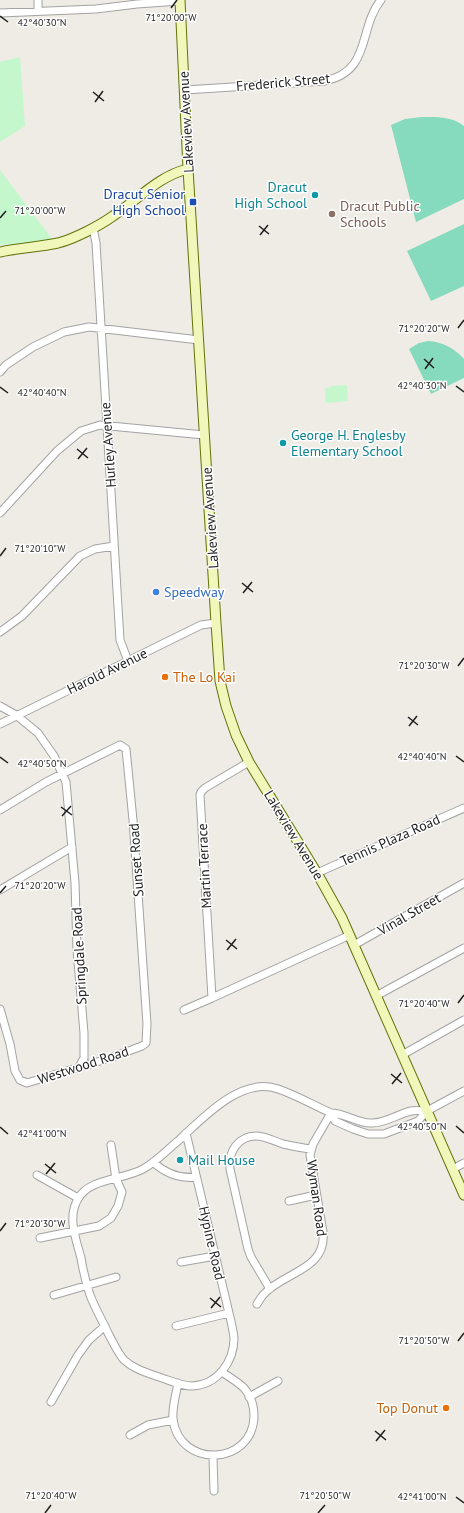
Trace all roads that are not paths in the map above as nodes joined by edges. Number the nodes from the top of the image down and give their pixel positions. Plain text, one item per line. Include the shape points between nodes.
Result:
1 (38, 0) edge
2 (381, 0) edge
3 (180, 1) edge
4 (109, 4) edge
5 (0, 5) edge
6 (38, 11) junction
7 (1, 13) edge
8 (185, 90) junction
9 (188, 169) junction
10 (93, 228) junction
11 (0, 252) edge
12 (100, 329) junction
13 (199, 340) junction
14 (0, 372) edge
15 (106, 426) junction
16 (204, 435) junction
17 (0, 513) edge
18 (114, 546) junction
19 (216, 623) junction
20 (0, 632) edge
21 (128, 661) junction
22 (0, 706) edge
23 (16, 715) junction
24 (0, 724) edge
25 (249, 762) junction
26 (62, 774) junction
27 (464, 808) edge
28 (0, 810) edge
29 (72, 847) junction
30 (317, 873) junction
31 (464, 883) edge
32 (0, 890) edge
33 (350, 935) junction
34 (354, 945) junction
35 (464, 948) edge
36 (376, 996) junction
37 (212, 998) junction
38 (0, 1009) edge
39 (184, 1010) dead end
40 (464, 1020) edge
41 (146, 1043) joint
42 (402, 1055) junction
43 (80, 1067) junction
44 (464, 1091) edge
45 (427, 1111) junction
46 (330, 1113) junction
47 (186, 1133) junction
48 (111, 1145) dead end
49 (311, 1150) junction
50 (153, 1162) junction
51 (464, 1163) edge
52 (453, 1170) junction
53 (37, 1174) dead end
54 (196, 1177) junction
55 (116, 1179) junction
56 (316, 1195) junction
57 (464, 1195) edge
58 (78, 1198) junction
59 (288, 1201) dead end
60 (74, 1231) junction
61 (40, 1238) dead end
62 (215, 1256) junction
63 (181, 1262) dead end
64 (116, 1277) dead end
65 (87, 1285) junction
66 (270, 1289) junction
67 (54, 1295) dead end
68 (258, 1304) dead end
69 (229, 1313) junction
70 (104, 1326) junction
71 (176, 1326) dead end
72 (222, 1372) junction
73 (278, 1381) dead end
74 (178, 1383) junction
75 (249, 1397) junction
76 (51, 1402) dead end
77 (173, 1420) junction
78 (130, 1435) dead end
79 (213, 1456) junction
80 (214, 1491) dead end

1 - 6 street
2 - 8 street, Frederick Street via 374,11 356,60 335,78 318,82
3 - 4 street
3 - 8 main road, Lakeview Avenue
4 - 6 street
5 - 7 street
6 - 7 street
8 - 9 main road, Lakeview Avenue
9 - 10 main road via 161,180
9 - 13 main road, Lakeview Avenue
10 - 11 main road via 59,243
10 - 12 street, Hurley Avenue
12 - 13 street
12 - 14 street via 89,327 64,332 33,347
12 - 15 street, Hurley Avenue
13 - 16 main road, Lakeview Avenue
15 - 16 street
15 - 17 street via 95,426 76,434
15 - 18 street, Hurley Avenue
16 - 19 main road, Lakeview Avenue
18 - 20 street via 95,549 80,556 22,616
18 - 21 street, Hurley Avenue via 120,640
19 - 21 street, Harold Avenue via 201,625
19 - 25 main road, Lakeview Avenue via 224,699 236,735
21 - 23 street, Harold Avenue
22 - 23 street, Springdale Road
23 - 24 street, Harold Avenue
23 - 26 street, Springdale Road via 38,733 54,756
25 - 30 main road, Lakeview Avenue
25 - 37 street, Martin Terrace via 205,788 200,795
26 - 28 street
26 - 29 street, Springdale Road via 66,782
26 - 41 street, Sunset Road via 120,745 126,749 147,1024
27 - 30 street, Tennis Plaza Road
29 - 32 street
29 - 43 street, Springdale Road via 84,1033 84,1058
30 - 33 main road, Lakeview Avenue
31 - 34 street, Vinal Street
33 - 34 main road, Lakeview Avenue
33 - 37 street
34 - 36 main road, Lakeview Avenue
35 - 36 street
36 - 42 main road, Lakeview Avenue
37 - 39 street
38 - 43 street, Westwood Road via 15,1071 20,1080 27,1083
40 - 42 street
41 - 43 street, Westwood Road
42 - 45 main road, Lakeview Avenue
44 - 45 street
45 - 46 street via 411,1111 372,1124 339,1113
45 - 46 street via 418,1121 384,1134 368,1134 352,1129 335,1121
45 - 52 main road, Lakeview Avenue
46 - 47 street via 278,1088 263,1086 246,1089 232,1096
46 - 49 street, Wyman Road
47 - 50 street
47 - 54 street, Hypine Road
48 - 55 street
49 - 56 street, Wyman Road via 310,1160
49 - 66 street via 261,1136 252,1136 240,1141 230,1155 230,1169 248,1249
50 - 54 street via 176,1176
50 - 55 street
51 - 52 street
52 - 57 main road, Lakeview Avenue
53 - 58 street
54 - 62 street, Hypine Road
55 - 58 street via 91,1186
55 - 60 street via 122,1192 111,1218 99,1226
56 - 59 street
56 - 66 street, Wyman Road via 324,1239 322,1249 310,1263
58 - 60 street via 73,1211
60 - 61 street
60 - 65 street
62 - 63 street
62 - 69 street, Hypine Road
64 - 65 street
65 - 67 street
65 - 70 street
66 - 68 street, Wyman Road
69 - 71 street
69 - 72 street, Hypine Road via 233,1344 228,1363
70 - 74 street via 118,1353 128,1364 140,1371
70 - 76 street via 78,1355
72 - 74 street via 210,1382 199,1385
72 - 75 street via 240,1385
73 - 75 street
74 - 77 street
75 - 79 street via 254,1420 248,1436 231,1452
77 - 78 street via 148,1425
77 - 79 street via 179,1436 187,1445 202,1454
79 - 80 street

